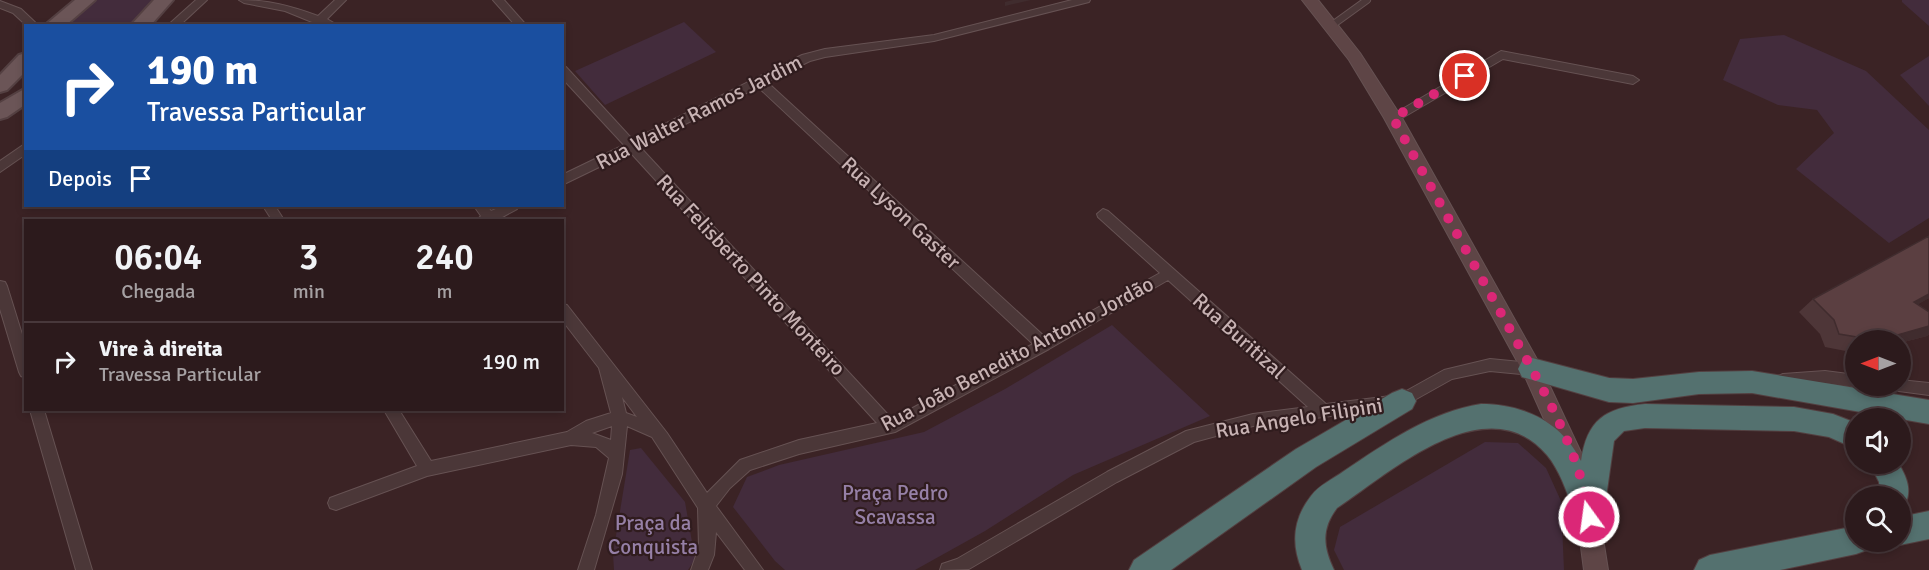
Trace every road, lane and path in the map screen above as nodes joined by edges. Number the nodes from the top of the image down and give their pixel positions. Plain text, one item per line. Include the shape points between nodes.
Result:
1 (86, 0) edge
2 (164, 0) edge
3 (202, 0) edge
4 (244, 0) edge
5 (341, 0) edge
6 (498, 0) edge
7 (1085, 0) edge
8 (1310, 0) edge
9 (1367, 0) edge
10 (0, 4) edge
11 (318, 22) edge
12 (32, 24) edge
13 (56, 24) edge
14 (141, 24) edge
15 (174, 24) edge
16 (520, 24) edge
17 (1332, 26) junction
18 (24, 61) edge
19 (564, 72) edge
20 (1633, 80) dead end
21 (759, 81) junction
22 (0, 86) edge
23 (24, 95) edge
24 (0, 112) edge
25 (1393, 118) junction
26 (633, 146) junction
27 (24, 149) edge
28 (0, 168) edge
29 (564, 180) edge
30 (511, 207) edge
31 (1103, 214) dead end
32 (488, 219) edge
33 (1170, 273) junction
34 (0, 286) edge
35 (564, 311) edge
36 (1044, 345) junction
37 (604, 361) junction
38 (24, 365) edge
39 (1532, 369) junction
40 (1845, 380) edge
41 (1752, 382) junction
42 (1911, 388) edge
43 (1929, 390) edge
44 (1402, 402) junction
45 (1322, 410) junction
46 (37, 411) edge
47 (392, 411) edge
48 (1929, 412) edge
49 (619, 417) junction
50 (890, 427) junction
51 (1845, 432) edge
52 (572, 438) junction
53 (662, 438) junction
54 (617, 457) junction
55 (427, 469) junction
56 (336, 503) dead end
57 (706, 506) junction
58 (1589, 514) junction
59 (1929, 525) edge
60 (1845, 527) edge
61 (1911, 529) edge
62 (1845, 542) edge
63 (1741, 564) junction
64 (84, 570) edge
65 (586, 570) edge
66 (699, 570) edge
67 (755, 570) edge
68 (948, 570) edge
69 (1145, 570) edge
70 (1318, 570) edge
71 (1596, 570) edge
72 (1710, 570) edge

1 - 13 main road
2 - 14 main road
3 - 15 street
4 - 11 street via 287,8
5 - 11 street
6 - 16 street
7 - 21 street, Rua Walter Ramos Jardim via 934,38 825,53
8 - 17 street
9 - 17 lane
10 - 12 street
17 - 25 street
18 - 22 main road
19 - 26 street, Rua Felisberto Pinto Monteiro
20 - 25 street via 1501,55
21 - 26 street, Rua Walter Ramos Jardim
21 - 36 street, Rua Lyson Gaster
23 - 24 main road
25 - 39 street
26 - 29 street, Rua Walter Ramos Jardim
26 - 50 street, Rua Felisberto Pinto Monteiro
27 - 28 street
30 - 32 street
31 - 33 street, Rua Buritizal
33 - 36 street, Rua João Benedito Antonio Jordão
33 - 45 street, Rua Buritizal
34 - 38 street
35 - 37 street
36 - 50 street, Rua João Benedito Antonio Jordão
37 - 49 street
37 - 53 street
39 - 41 highway via 1609,390
39 - 44 street, Rua Angelo Filipini via 1490,365 1449,374
39 - 58 street via 1566,442
40 - 41 street via 1825,377
41 - 48 highway
42 - 43 street
44 - 45 street, Rua Angelo Filipini
44 - 69 highway via 1306,458
45 - 68 street, Rua Angelo Filipini via 1253,420 1191,436
46 - 64 street
47 - 55 street
49 - 52 street via 586,428
49 - 53 street via 639,423
49 - 54 street
50 - 57 street, Rua João Benedito Antonio Jordão via 799,447 745,465
51 - 58 highway via 1794,419 1622,419 1604,430 1597,444
52 - 54 street via 609,444
52 - 55 street
53 - 57 street
54 - 65 street
55 - 56 street
57 - 66 street via 710,532
57 - 67 street
58 - 70 highway via 1558,447 1546,436 1500,417 1467,418 1402,450 1319,507 1309,528 1308,541
58 - 71 street
59 - 61 highway
60 - 63 highway
62 - 63 highway
63 - 72 highway

